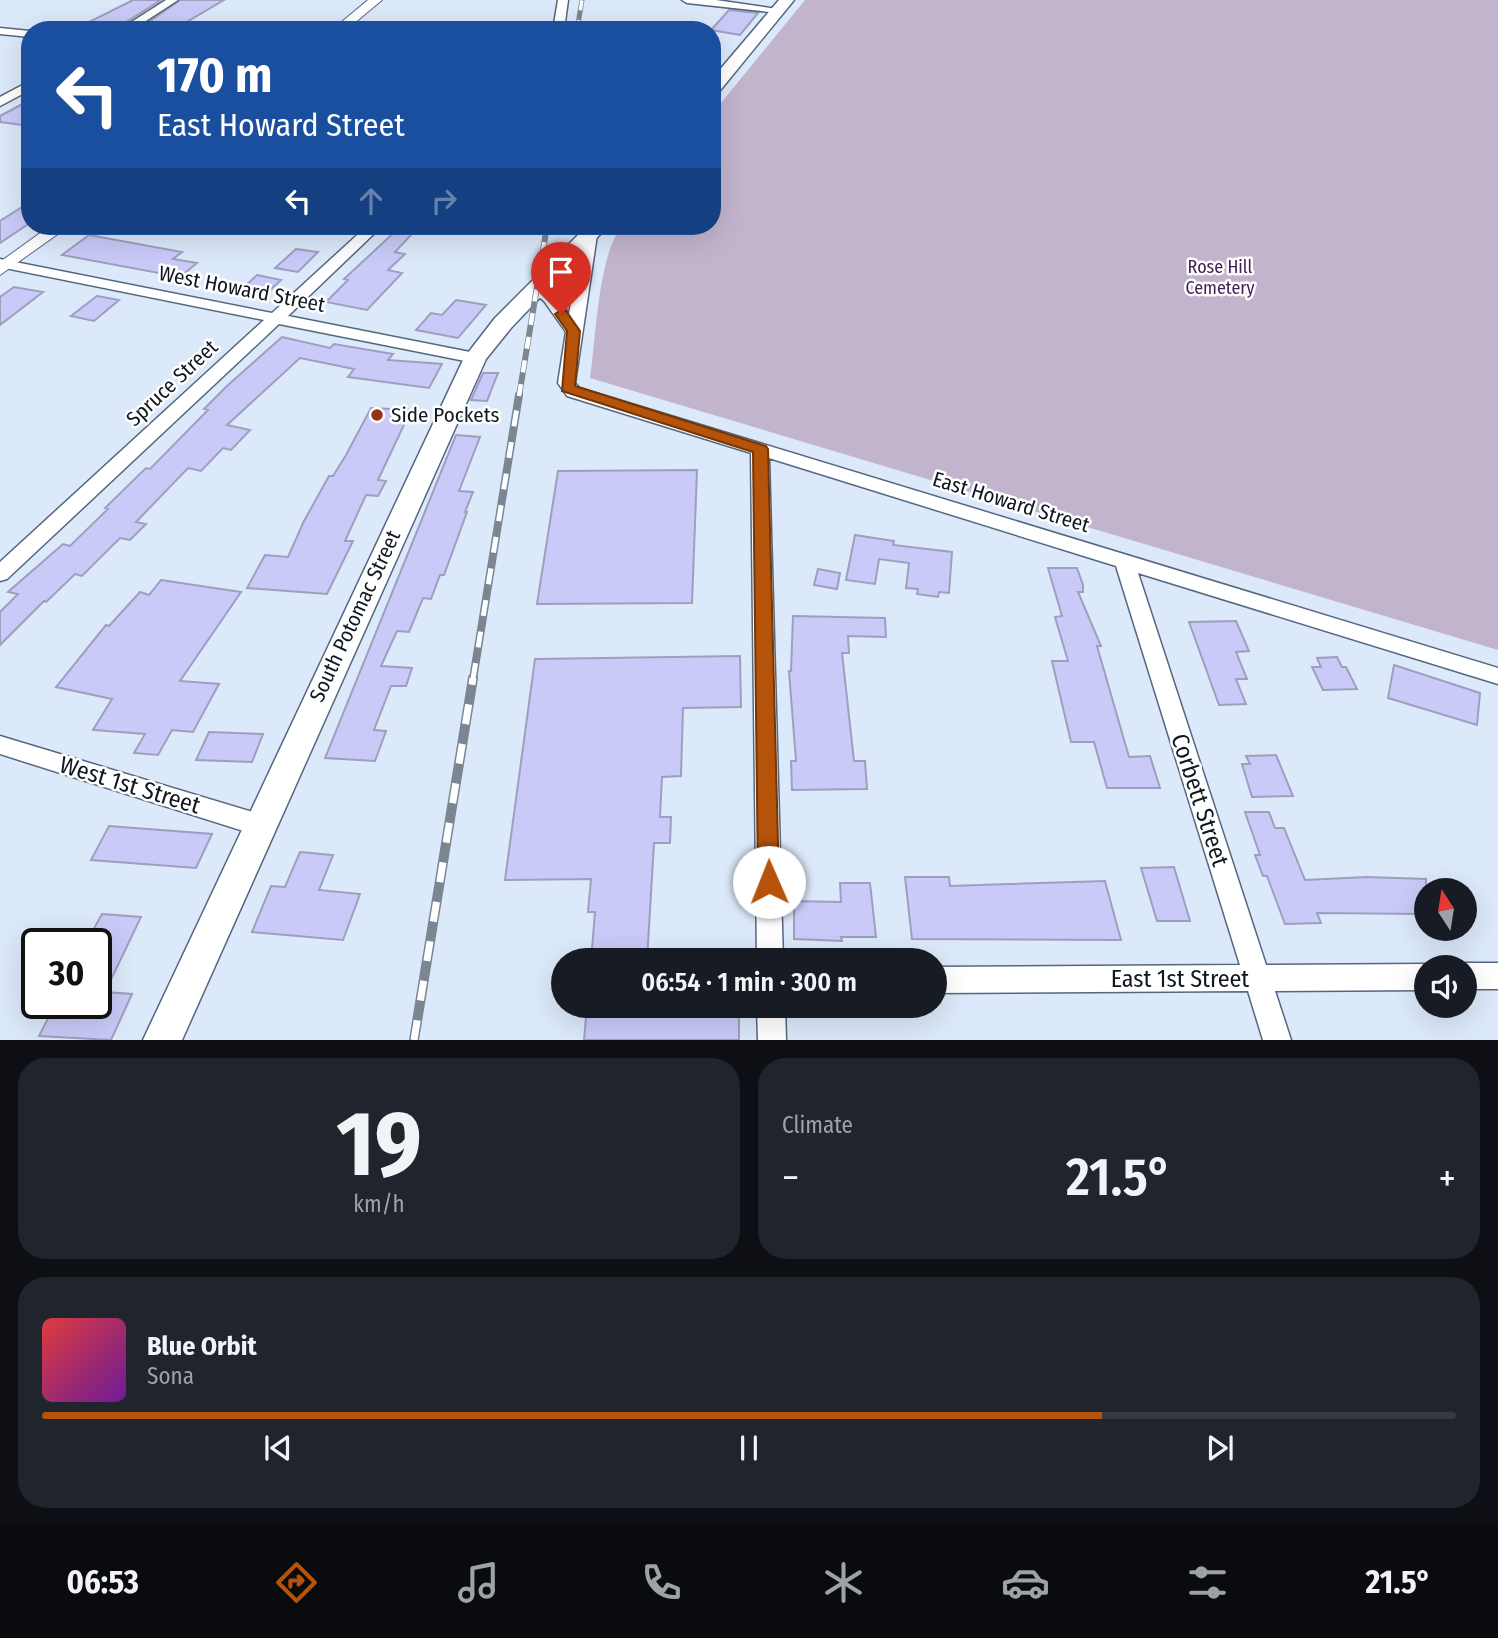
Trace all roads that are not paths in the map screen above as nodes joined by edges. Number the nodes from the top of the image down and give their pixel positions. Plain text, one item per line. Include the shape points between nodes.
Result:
1 (173, 0) edge
2 (376, 0) edge
3 (563, 0) edge
4 (687, 0) edge
5 (783, 5) edge
6 (139, 21) edge
7 (349, 21) edge
8 (560, 21) edge
9 (0, 31) edge
10 (21, 33) edge
11 (721, 79) edge
12 (21, 90) edge
13 (0, 102) edge
14 (48, 235) edge
15 (365, 235) edge
16 (589, 235) edge
17 (593, 235) edge
18 (3, 266) edge
19 (537, 288) junction
20 (277, 317) junction
21 (574, 331) junction
22 (475, 358) junction
23 (760, 449) junction
24 (1124, 560) junction
25 (0, 574) edge
26 (1498, 676) edge
27 (0, 744) edge
28 (259, 825) junction
29 (770, 948) edge
30 (1414, 976) edge
31 (1477, 976) edge
32 (1498, 976) edge
33 (1258, 978) junction
34 (947, 980) edge
35 (771, 1018) edge
36 (162, 1040) edge
37 (772, 1040) edge
38 (1277, 1040) edge

1 - 6 street
2 - 7 street
3 - 8 street
4 - 5 street
5 - 11 main road
9 - 10 street
12 - 13 street
14 - 18 street
15 - 20 street, Spruce Street
16 - 19 main road, South Potomac Street
17 - 21 street, East Howard Street
18 - 20 street, West Howard Street
19 - 21 street
19 - 22 main road, South Potomac Street
20 - 22 street, West Howard Street
20 - 25 street, Spruce Street
21 - 23 street, East Howard Street via 566,383 573,392
22 - 28 main road, South Potomac Street
23 - 24 street, East Howard Street
23 - 29 street
24 - 26 street, East Howard Street
24 - 33 street, Corbett Street
27 - 28 street, West 1st Street
28 - 36 main road, South Potomac Street
30 - 33 street, East 1st Street
31 - 32 street
33 - 34 street, East 1st Street
33 - 38 street, Corbett Street
35 - 37 street

